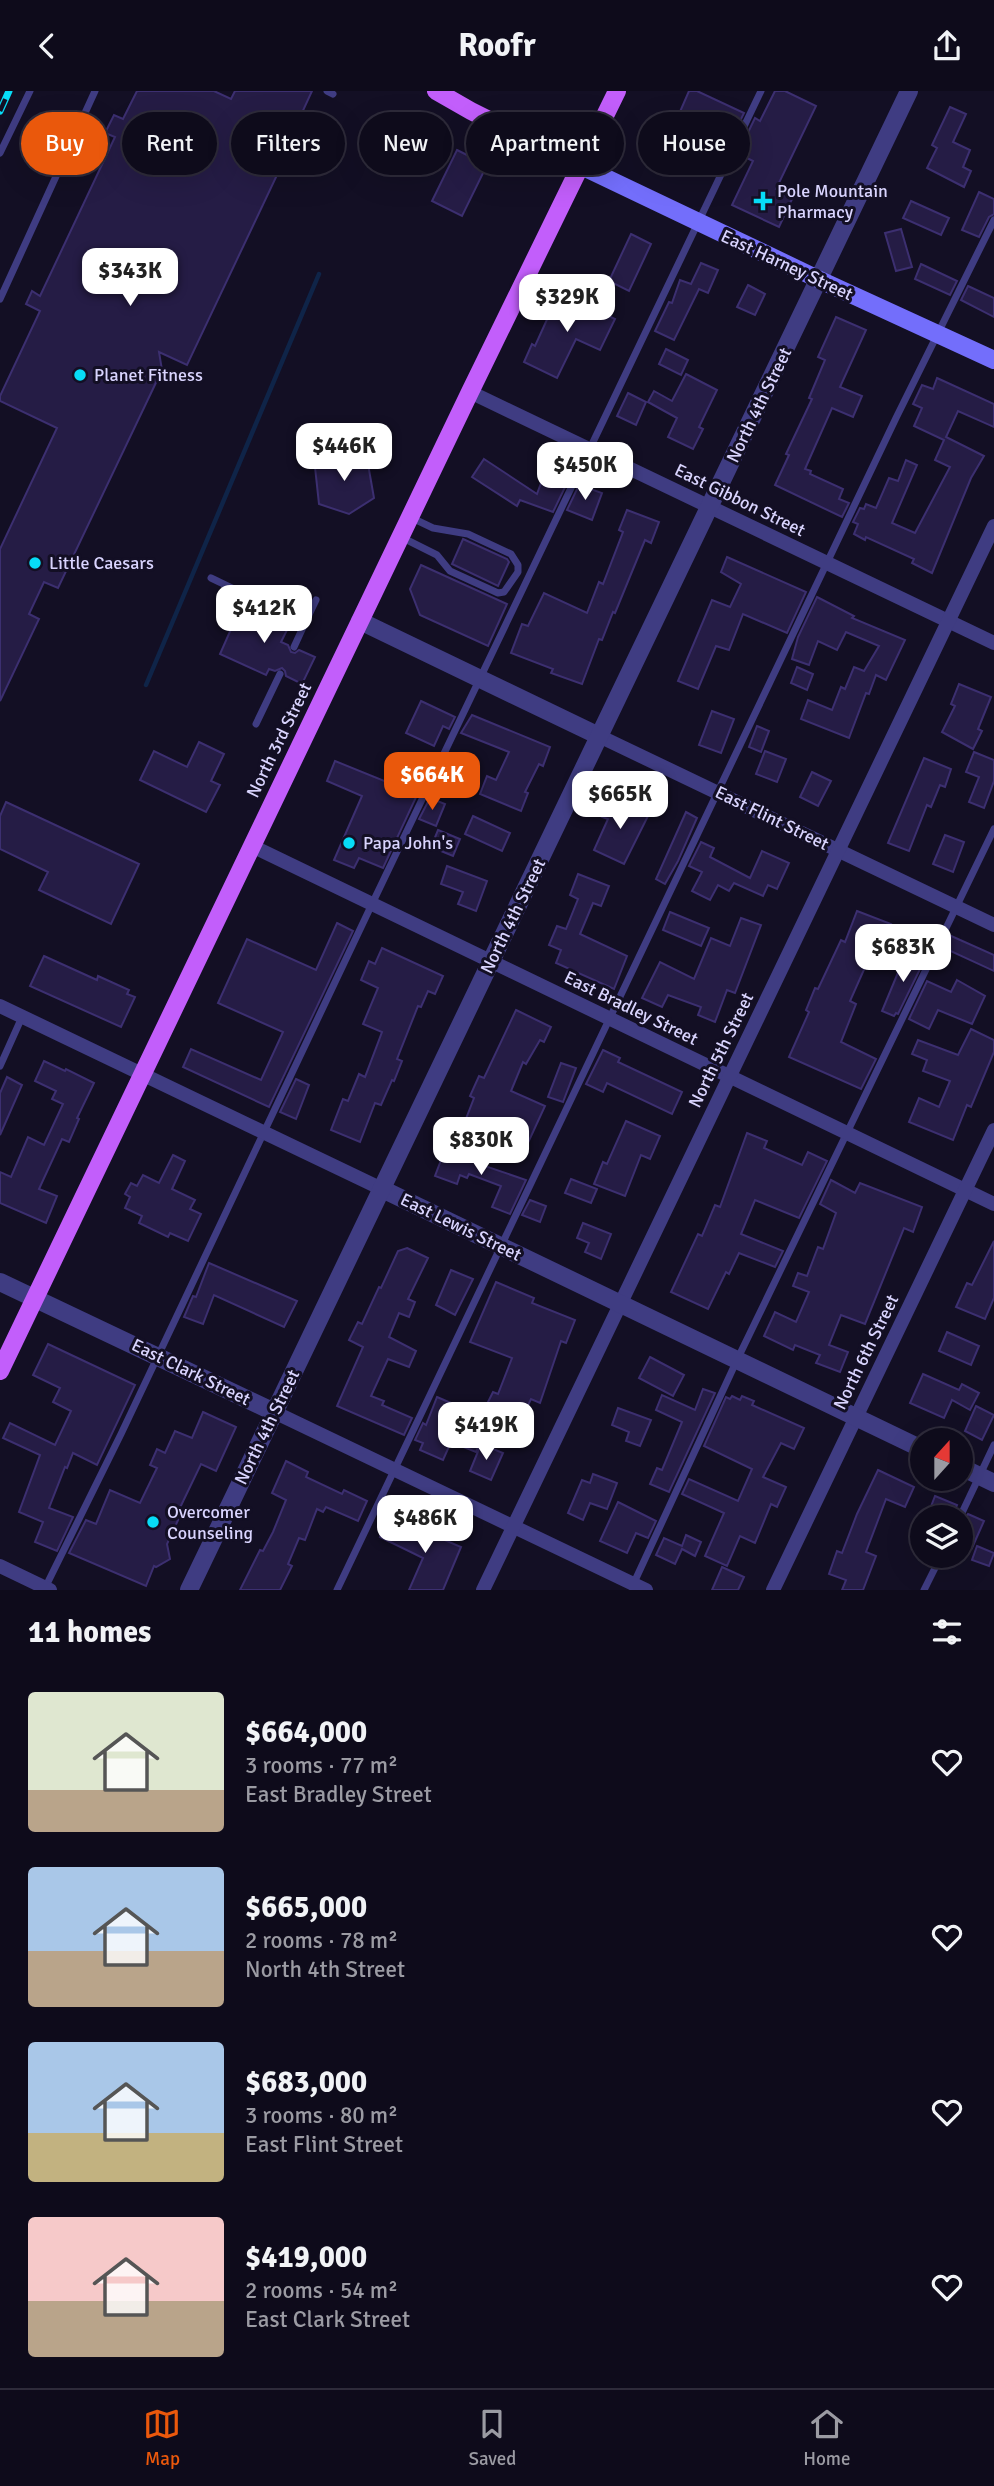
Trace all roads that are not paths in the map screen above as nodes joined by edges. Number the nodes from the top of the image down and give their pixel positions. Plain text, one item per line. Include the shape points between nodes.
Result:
1 (30, 91) edge
2 (95, 91) edge
3 (436, 91) edge
4 (617, 91) edge
5 (761, 91) edge
6 (909, 91) edge
7 (473, 112) edge
8 (607, 112) edge
9 (0, 153) edge
10 (576, 175) edge
11 (598, 175) edge
12 (994, 220) edge
13 (696, 223) junction
14 (820, 280) junction
15 (0, 299) edge
16 (939, 334) junction
17 (994, 360) edge
18 (470, 392) junction
19 (589, 449) junction
20 (710, 506) junction
21 (410, 517) junction
22 (994, 526) edge
23 (400, 537) junction
24 (828, 564) junction
25 (211, 578) dead end
26 (316, 600) dead end
27 (360, 621) junction
28 (948, 621) junction
29 (305, 623) junction
30 (994, 643) edge
31 (293, 647) dead end
32 (281, 674) dead end
33 (480, 678) junction
34 (256, 724) dead end
35 (599, 736) junction
36 (718, 793) junction
37 (994, 829) edge
38 (252, 846) junction
39 (838, 850) junction
40 (372, 904) junction
41 (956, 907) junction
42 (994, 925) edge
43 (491, 961) junction
44 (0, 1006) edge
45 (22, 1017) junction
46 (609, 1018) junction
47 (0, 1066) edge
48 (142, 1075) junction
49 (730, 1076) junction
50 (994, 1130) edge
51 (263, 1132) junction
52 (848, 1133) junction
53 (382, 1189) junction
54 (965, 1190) junction
55 (994, 1203) edge
56 (501, 1247) junction
57 (0, 1282) edge
58 (35, 1298) junction
59 (621, 1304) junction
60 (157, 1356) junction
61 (737, 1360) junction
62 (0, 1371) edge
63 (274, 1412) junction
64 (856, 1417) junction
65 (910, 1443) edge
66 (994, 1445) edge
67 (395, 1470) junction
68 (987, 1480) edge
69 (969, 1505) edge
70 (513, 1527) junction
71 (0, 1566) edge
72 (935, 1568) edge
73 (637, 1588) edge
74 (46, 1589) edge
75 (189, 1590) edge
76 (337, 1590) edge
77 (483, 1590) edge
78 (773, 1590) edge
79 (924, 1590) edge

1 - 9 lane
2 - 15 lane
3 - 7 main road
4 - 8 main road, North 3rd Street
5 - 13 lane
6 - 14 street, North 4th Street
10 - 18 main road, North 3rd Street
11 - 13 main road, East Harney Street
12 - 16 lane
13 - 14 main road, East Harney Street
13 - 19 lane
14 - 16 main road, East Harney Street
14 - 20 street, North 4th Street
16 - 17 main road, East Harney Street
16 - 24 lane
18 - 19 street, East Gibbon Street
18 - 21 main road, North 3rd Street
19 - 20 street, East Gibbon Street
19 - 33 lane
20 - 24 street, East Gibbon Street
20 - 35 street, North 4th Street
21 - 23 main road, North 3rd Street
21 - 23 lane via 433,528 468,534 511,554 518,572 509,587 498,593 450,571 437,555
22 - 28 street, North 5th Street
23 - 27 main road, North 3rd Street
24 - 28 street, East Gibbon Street
24 - 36 lane
25 - 29 lane
26 - 29 lane
27 - 33 street, East Flint Street
27 - 38 main road, North 3rd Street
28 - 30 street, East Gibbon Street
28 - 39 street, North 5th Street
29 - 31 lane
32 - 34 lane
33 - 35 street, East Flint Street
33 - 40 lane
35 - 36 street, East Flint Street
35 - 43 street, North 4th Street
36 - 39 street, East Flint Street
36 - 46 lane
37 - 41 lane
38 - 40 street, East Bradley Street
38 - 48 main road, North 3rd Street
39 - 41 street, East Flint Street
39 - 49 street, North 5th Street
40 - 43 street, East Bradley Street
40 - 51 lane
41 - 42 street, East Flint Street
41 - 52 lane
43 - 46 street, East Bradley Street
43 - 53 street, North 4th Street
44 - 45 street, East Lewis Street
45 - 47 lane
45 - 48 street, East Lewis Street
46 - 49 street, East Bradley Street
46 - 56 lane
48 - 51 street, East Lewis Street
48 - 58 main road, North 3rd Street
49 - 52 street, East Bradley Street
49 - 59 street, North 5th Street
50 - 54 street, North 6th Street
51 - 53 street, East Lewis Street
51 - 60 lane
52 - 54 street, East Bradley Street
52 - 61 lane
53 - 56 street, East Lewis Street
53 - 63 street, North 4th Street
54 - 55 street, East Bradley Street
54 - 64 street, North 6th Street
56 - 59 street, East Lewis Street
56 - 67 lane
57 - 58 street, East Clark Street
58 - 60 street, East Clark Street
58 - 62 main road, North 3rd Street
59 - 61 street, East Lewis Street
59 - 70 street, North 5th Street
60 - 63 street, East Clark Street
60 - 74 lane
61 - 64 street, East Lewis Street
61 - 73 lane
63 - 67 street, East Clark Street
63 - 75 street, North 4th Street
64 - 65 street, East Lewis Street
64 - 78 street, North 6th Street
66 - 68 lane
67 - 70 street, East Clark Street
67 - 76 lane
68 - 69 lane
70 - 73 street, East Clark Street
70 - 77 street, North 5th Street
71 - 74 street
72 - 79 lane

